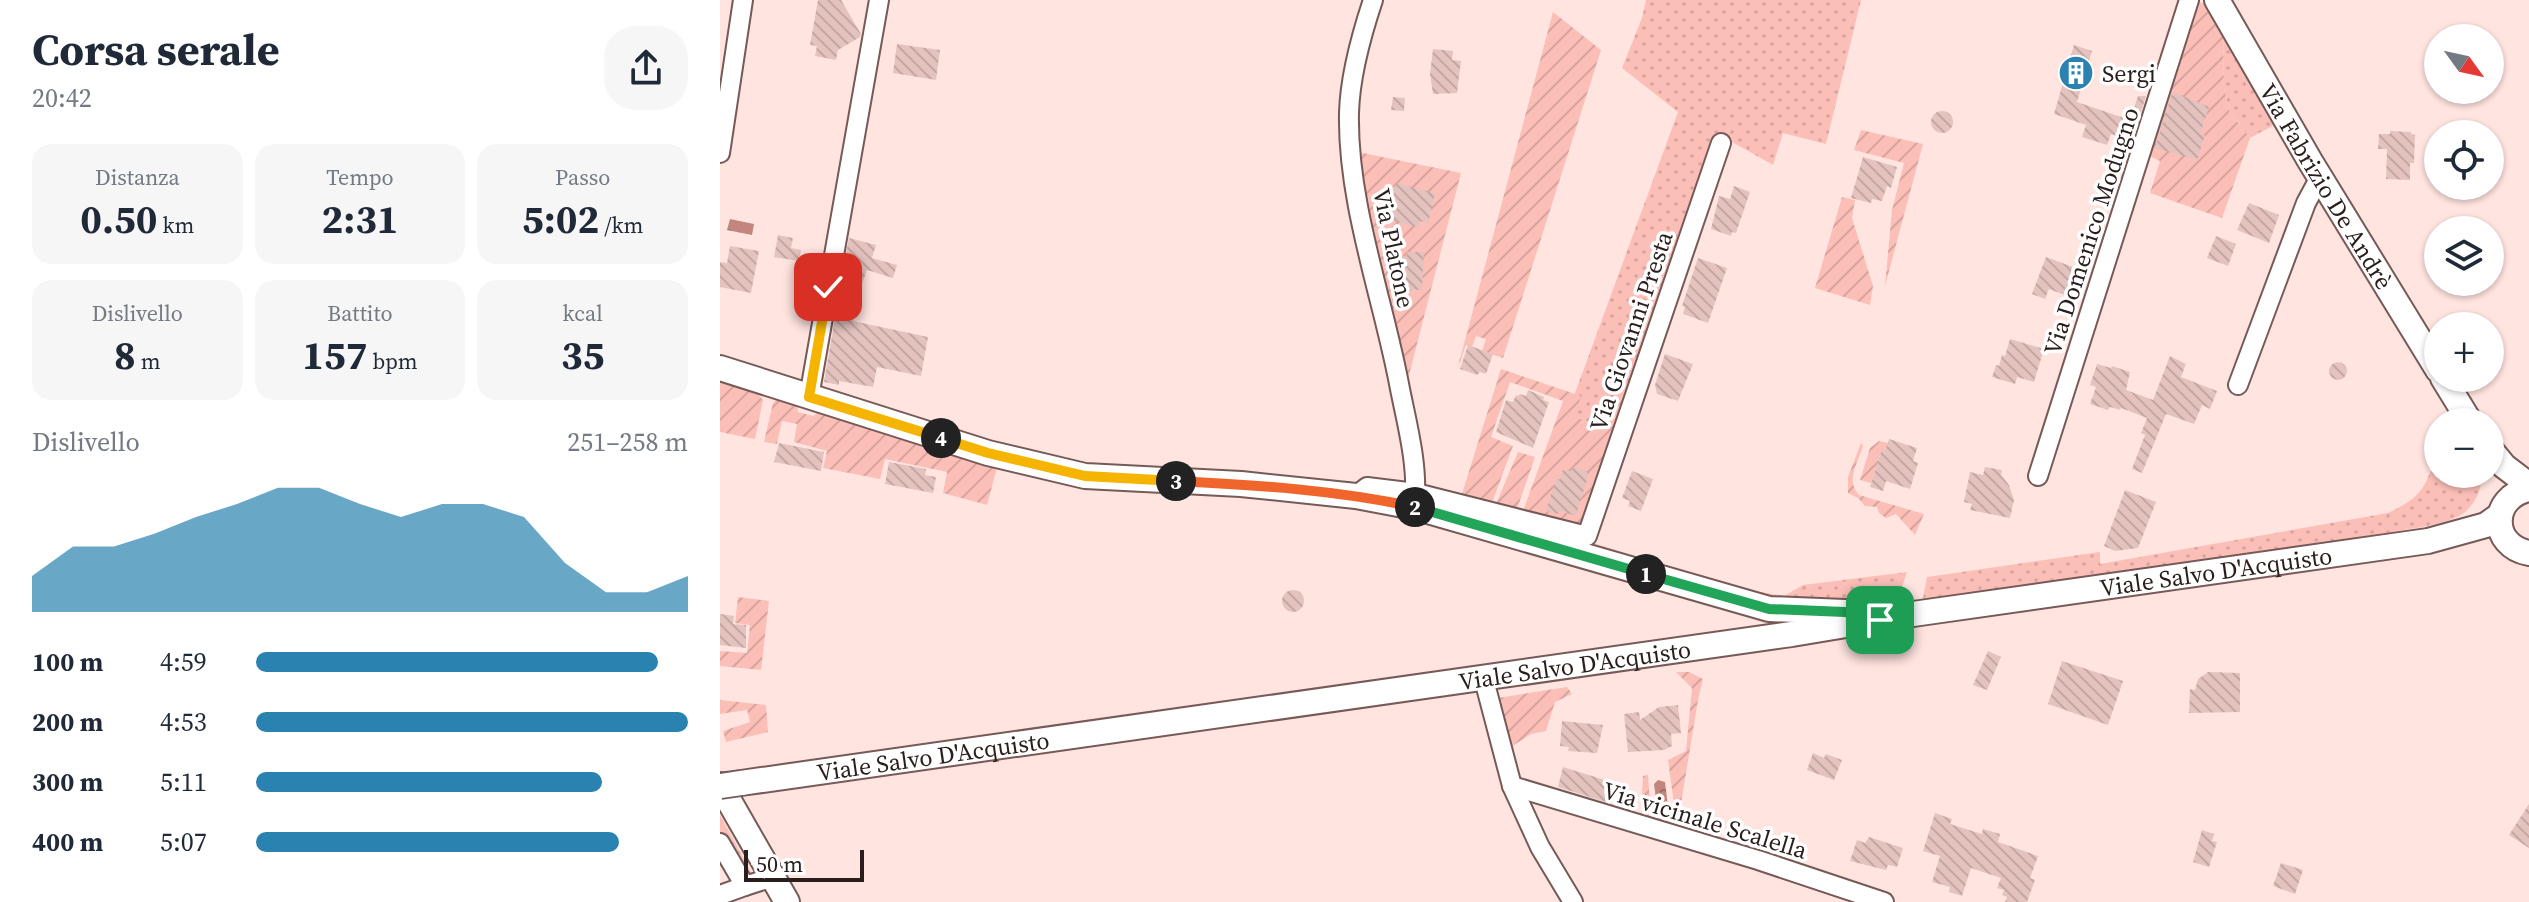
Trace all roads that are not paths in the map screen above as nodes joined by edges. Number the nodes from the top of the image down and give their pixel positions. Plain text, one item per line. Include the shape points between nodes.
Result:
1 (743, 0) edge
2 (879, 0) edge
3 (1373, 0) edge
4 (2189, 0) edge
5 (2217, 0) edge
6 (1721, 143) dead end
7 (720, 153) edge
8 (2320, 177) junction
9 (2424, 347) edge
10 (720, 368) edge
11 (2238, 385) dead end
12 (809, 397) junction
13 (2504, 466) edge
14 (2038, 476) dead end
15 (2529, 487) edge
16 (2499, 488) edge
17 (1415, 500) junction
18 (2502, 509) junction
19 (2428, 541) junction
20 (2522, 550) edge
21 (1769, 609) junction
22 (1880, 620) junction
23 (1792, 634) junction
24 (1483, 676) junction
25 (727, 785) edge
26 (1512, 786) junction
27 (720, 843) edge
28 (773, 877) junction
29 (745, 886) junction
30 (720, 895) edge
31 (787, 902) edge
32 (1573, 902) edge
33 (1884, 902) edge

1 - 7 street
2 - 12 street
3 - 17 street, Via Platone via 1352,84 1351,155 1409,436
4 - 14 street, Via Domenico Modugno
5 - 8 street, Via Fabrizio De Andrè
6 - 17 street, Via Giovanni Presta via 1587,536
8 - 9 street, Via Fabrizio De Andrè
8 - 11 street
10 - 12 street
12 - 17 street via 988,453 1085,476
13 - 15 street
15 - 18 street, Viale Salvo D'Acquisto
16 - 18 street
17 - 21 street
18 - 19 street, Viale Salvo D'Acquisto via 2486,525
18 - 20 street via 2502,534
19 - 20 street, Viale Salvo D'Acquisto via 2485,542
19 - 22 street, Viale Salvo D'Acquisto
21 - 22 street via 1845,612
21 - 23 street via 1784,617
22 - 23 street, Viale Salvo D'Acquisto
23 - 24 street, Viale Salvo D'Acquisto
24 - 25 street, Viale Salvo D'Acquisto
24 - 26 street
25 - 28 street
26 - 32 street
26 - 33 street, Via vicinale Scalella
27 - 29 street
28 - 29 street
28 - 31 street
29 - 30 street

